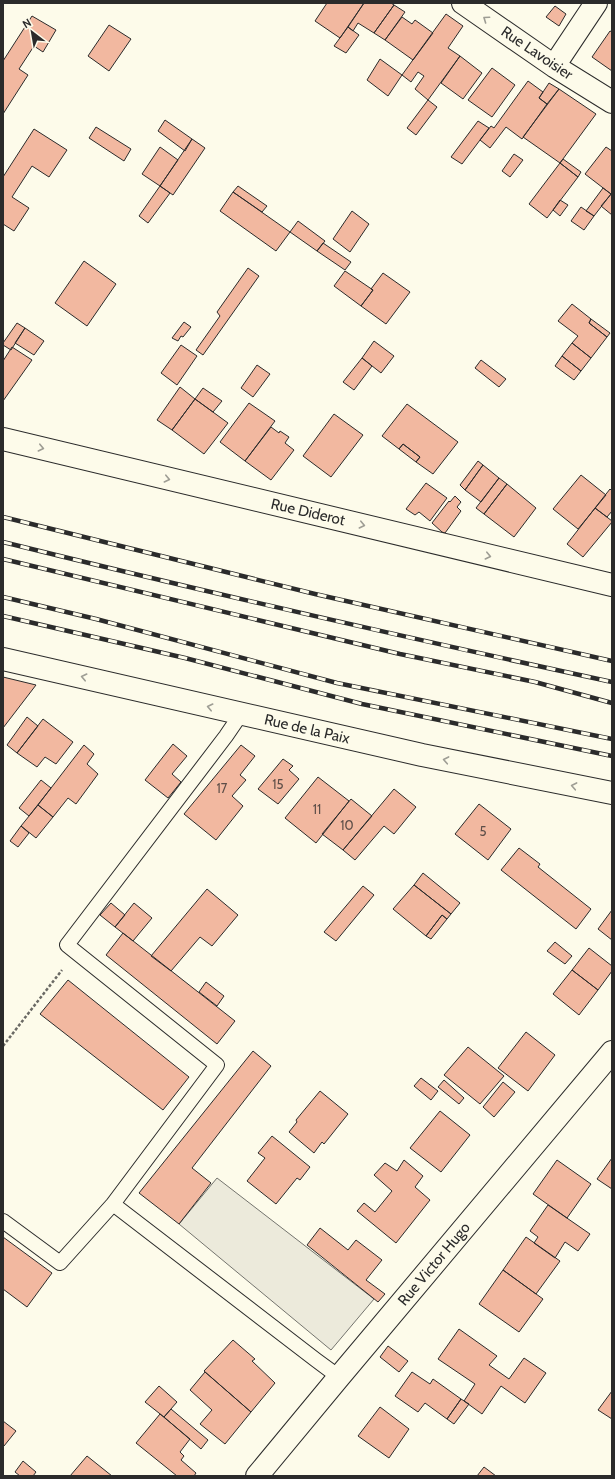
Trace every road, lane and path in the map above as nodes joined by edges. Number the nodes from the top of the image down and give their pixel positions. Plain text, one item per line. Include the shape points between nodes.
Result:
1 (463, 3) edge
2 (596, 3) edge
3 (554, 66) junction
4 (612, 102) edge
5 (3, 439) edge
6 (612, 585) edge
7 (3, 659) edge
8 (242, 714) junction
9 (612, 793) edge
10 (76, 952) junction
11 (3, 1046) edge
12 (612, 1052) edge
13 (113, 1204) junction
14 (3, 1221) edge
15 (339, 1377) junction
16 (257, 1476) edge

3 -> 1 street, Rue Lavoisier
2 - 3 street
3 - 4 street, Rue Lavoisier
5 -> 6 street, Rue Diderot
8 -> 7 street, Rue de la Paix
9 -> 8 street, Rue de la Paix via 422,755
8 - 10 lane via 67,945
10 - 11 path
10 - 13 lane via 217,1065
12 - 15 street, Rue Victor Hugo
13 - 14 lane via 60,1263
13 - 15 lane
15 - 16 street, Rue Victor Hugo

